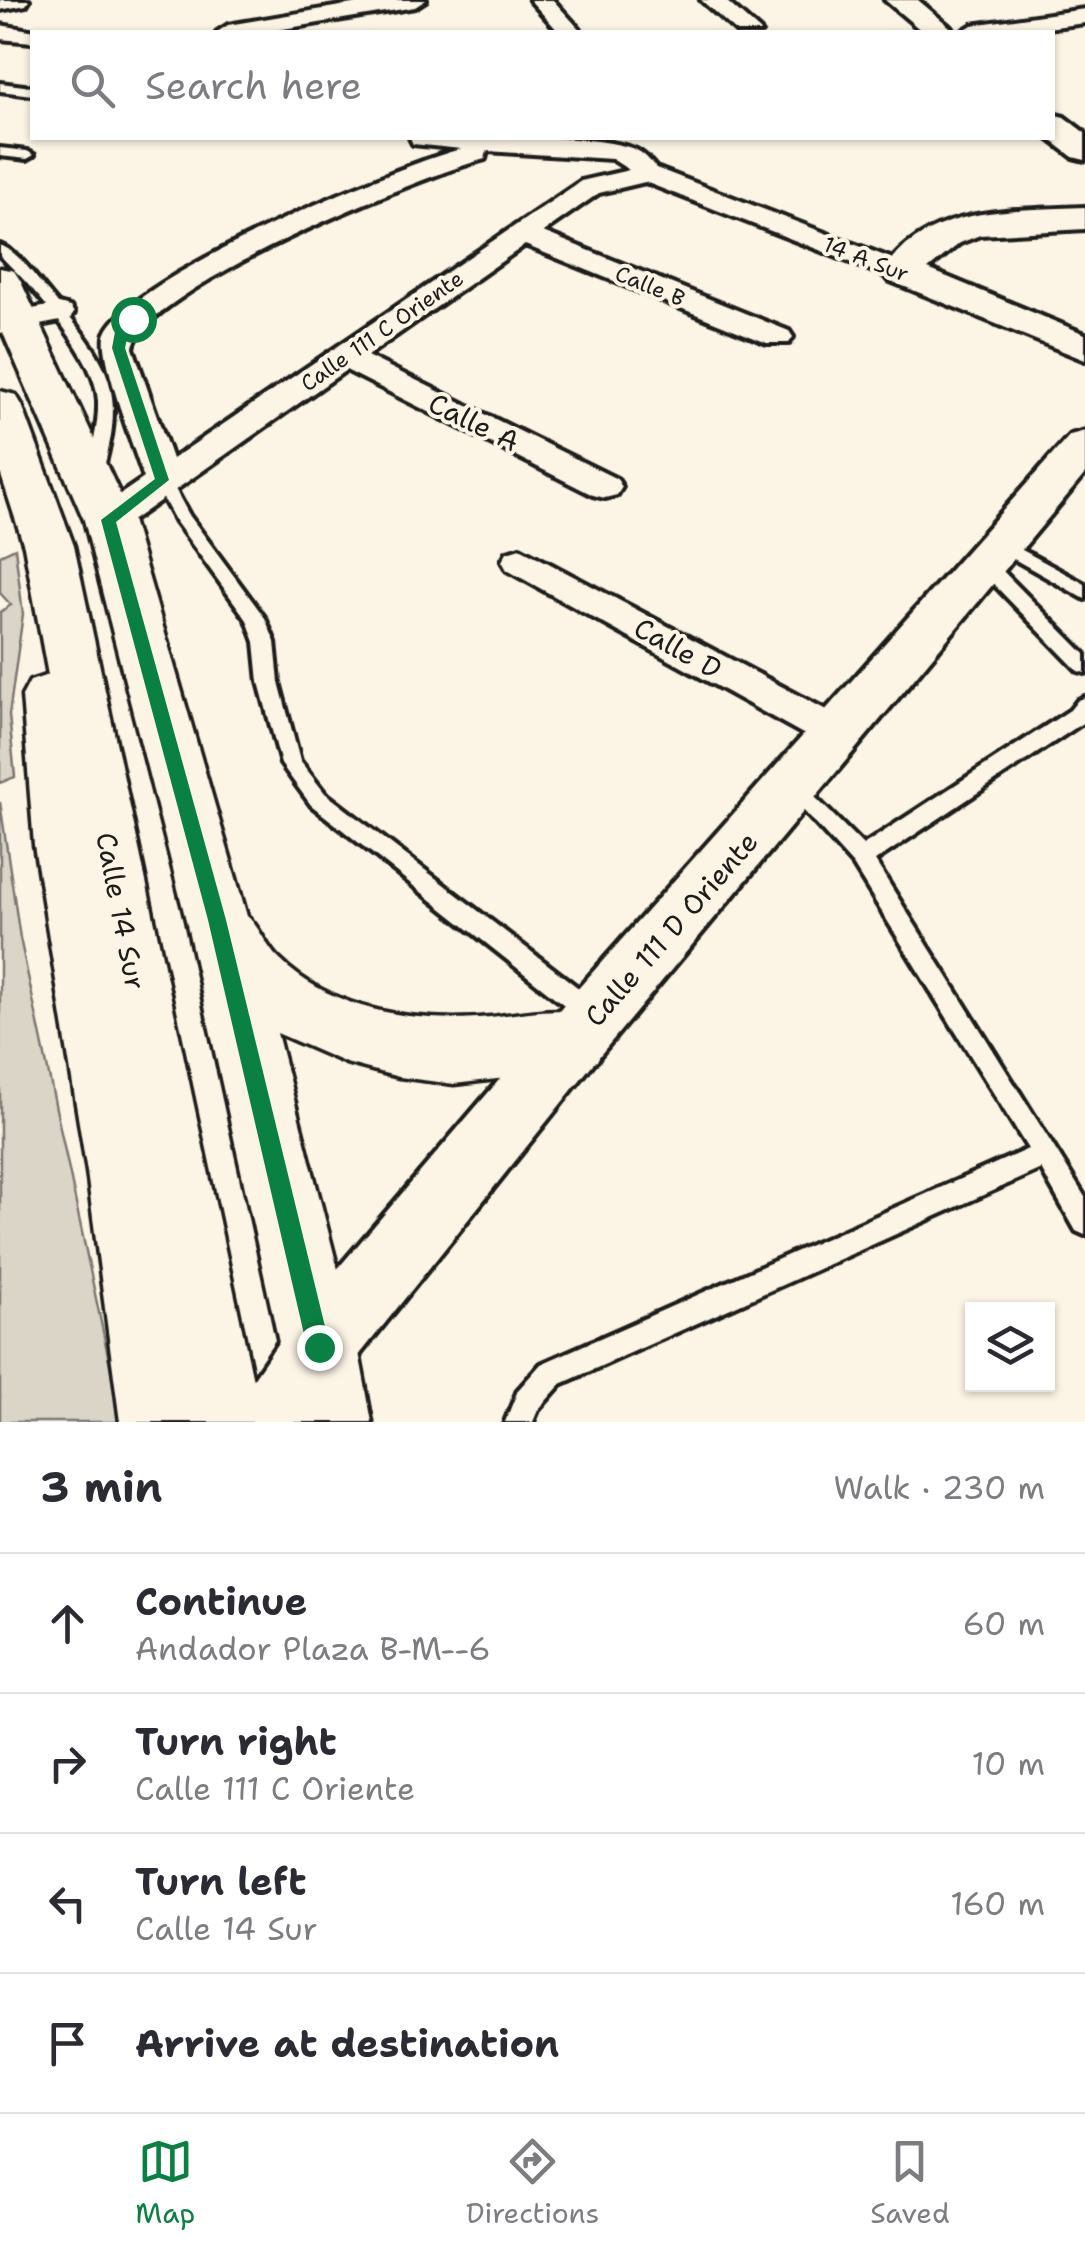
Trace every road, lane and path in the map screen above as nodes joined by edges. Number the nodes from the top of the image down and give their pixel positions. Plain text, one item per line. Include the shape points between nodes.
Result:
1 (18, 0) edge
2 (414, 0) edge
3 (541, 0) edge
4 (712, 0) edge
5 (900, 0) edge
6 (0, 3) edge
7 (1085, 16) edge
8 (240, 30) edge
9 (569, 30) edge
10 (748, 30) edge
11 (939, 30) edge
12 (986, 30) edge
13 (0, 32) edge
14 (30, 35) edge
15 (0, 88) edge
16 (30, 91) edge
17 (438, 140) edge
18 (0, 152) edge
19 (27, 155) dead end
20 (640, 166) junction
21 (590, 187) junction
22 (1085, 218) edge
23 (522, 234) junction
24 (0, 249) edge
25 (901, 272) junction
26 (19, 309) edge
27 (778, 337) dead end
28 (1085, 348) edge
29 (344, 357) junction
30 (1, 411) edge
31 (1085, 445) edge
32 (162, 480) junction
33 (605, 487) dead end
34 (100, 500) junction
35 (994, 555) junction
36 (520, 560) dead end
37 (1085, 592) edge
38 (68, 637) junction
39 (1085, 666) edge
40 (1085, 706) edge
41 (837, 734) junction
42 (793, 788) junction
43 (861, 858) junction
44 (217, 920) junction
45 (585, 1028) junction
46 (1046, 1154) junction
47 (1085, 1222) edge
48 (319, 1347) junction
49 (160, 1422) edge
50 (222, 1422) edge
51 (268, 1422) edge
52 (332, 1422) edge
53 (519, 1422) edge

1 - 6 street
2 - 8 street
3 - 9 street
4 - 10 street
5 - 11 street
7 - 12 street
13 - 14 street
15 - 16 lane
17 - 20 street, 14 A Sur via 616,151
18 - 19 lane
20 - 21 street, Calle 111 C Oriente
20 - 25 street, 14 A Sur
21 - 23 street, Calle 111 C Oriente
21 - 32 street via 526,158 482,153 438,161 308,217 168,295 122,332 118,348
22 - 25 street via 974,224 947,235
23 - 27 street, Calle B
23 - 29 street, Calle 111 C Oriente
24 - 26 lane
25 - 28 street, 14 A Sur
26 - 34 main road
29 - 32 street, Calle 111 C Oriente
29 - 33 street, Calle A
30 - 38 main road, Calle 14 Sur via 50,546
31 - 35 street, Calle 111 D Oriente
32 - 34 street, Calle 111 C Oriente
32 - 45 lane via 256,618 291,764 318,799
34 - 44 main road
35 - 37 lane
35 - 39 lane
35 - 41 street, Calle 111 D Oriente
36 - 41 street, Calle D
38 - 49 main road via 48,688 51,742
38 - 50 main road, Calle 14 Sur
40 - 43 lane
41 - 42 street, Calle 111 D Oriente
42 - 43 lane
42 - 45 street, Calle 111 D Oriente
43 - 46 lane
44 - 45 main road via 255,978 293,1008 346,1032 454,1052
44 - 48 main road
45 - 48 street, Calle 111 D Oriente
46 - 47 lane
46 - 53 lane via 551,1374
48 - 51 street, Calle 111 D Oriente
48 - 52 main road

